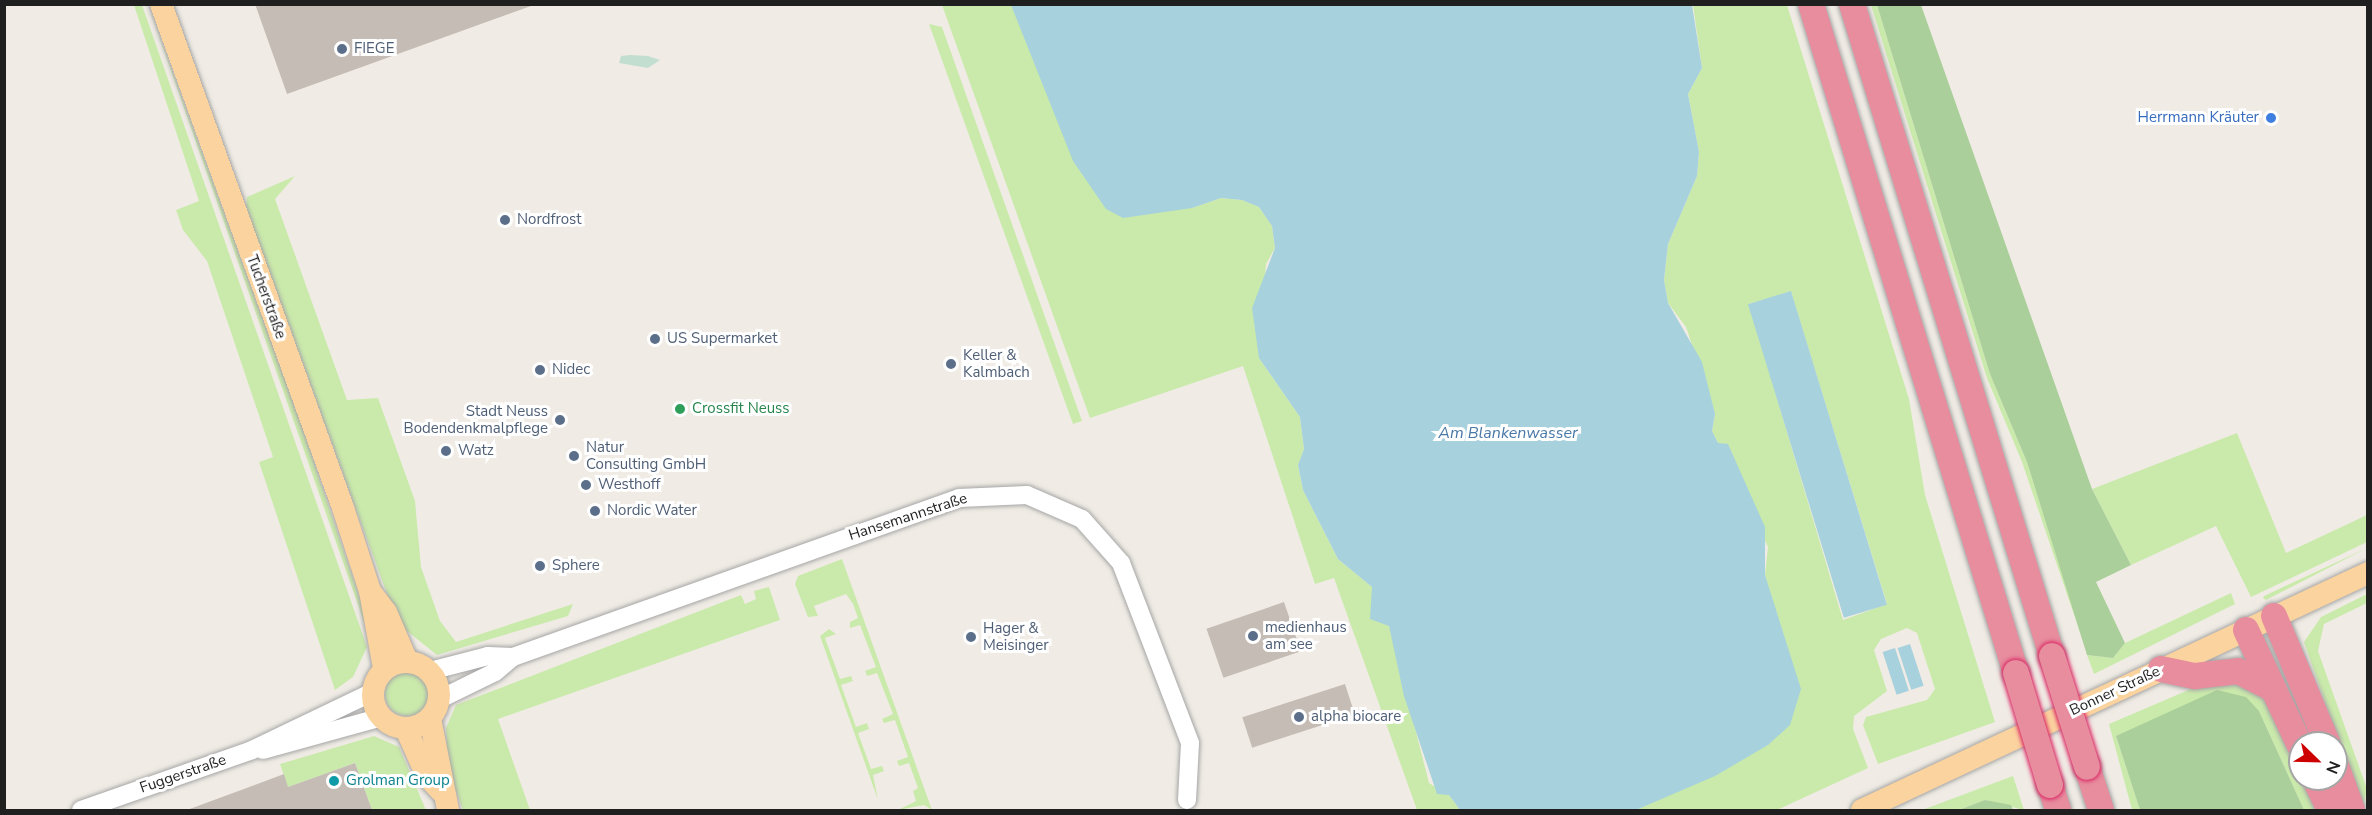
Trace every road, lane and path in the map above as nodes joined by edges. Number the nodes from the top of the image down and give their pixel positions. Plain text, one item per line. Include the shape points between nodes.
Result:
1 (161, 4) edge
2 (1811, 4) edge
3 (1852, 4) edge
4 (2367, 573) edge
5 (370, 591) junction
6 (2274, 616) junction
7 (2246, 630) junction
8 (513, 657) junction
9 (407, 661) junction
10 (384, 668) junction
11 (2161, 669) junction
12 (430, 671) junction
13 (2273, 689) junction
14 (373, 692) junction
15 (435, 708) junction
16 (382, 717) junction
17 (405, 729) junction
18 (2293, 731) edge
19 (2321, 731) edge
20 (252, 750) junction
21 (2321, 791) edge
22 (2345, 791) edge
23 (1187, 800) dead end
24 (445, 801) edge
25 (81, 810) edge
26 (1862, 810) edge
27 (2058, 810) edge
28 (2101, 810) edge
29 (2330, 810) edge
30 (2352, 810) edge

1 - 5 main road, Tucherstraße
2 - 27 highway, bridge
3 - 28 highway, bridge
4 - 6 main road, Bonner Straße
5 - 9 main road, Tucherstraße via 387,612
5 - 10 main road, Tucherstraße
6 - 7 main road, Bonner Straße
6 - 19 highway
7 - 11 main road, Bonner Straße
7 - 13 highway
8 - 12 street, Hansemannstraße via 488,656
8 - 15 street, Hansemannstraße
8 - 23 street, Hansemannstraße via 944,502 988,494 1027,495 1082,519 1121,563 1190,743
9 - 10 main road
9 - 12 main road
10 - 14 main road
11 - 13 highway via 2195,676 2238,671
11 - 26 main road, Bonner Straße
12 - 15 main road
13 - 18 highway
14 - 16 main road
14 - 20 street, Fuggerstraße
15 - 17 main road
15 - 24 main road
16 - 17 main road
16 - 20 street, Fuggerstraße via 276,749
17 - 24 main road via 427,776
20 - 25 street, Fuggerstraße
21 - 29 highway
22 - 30 highway

